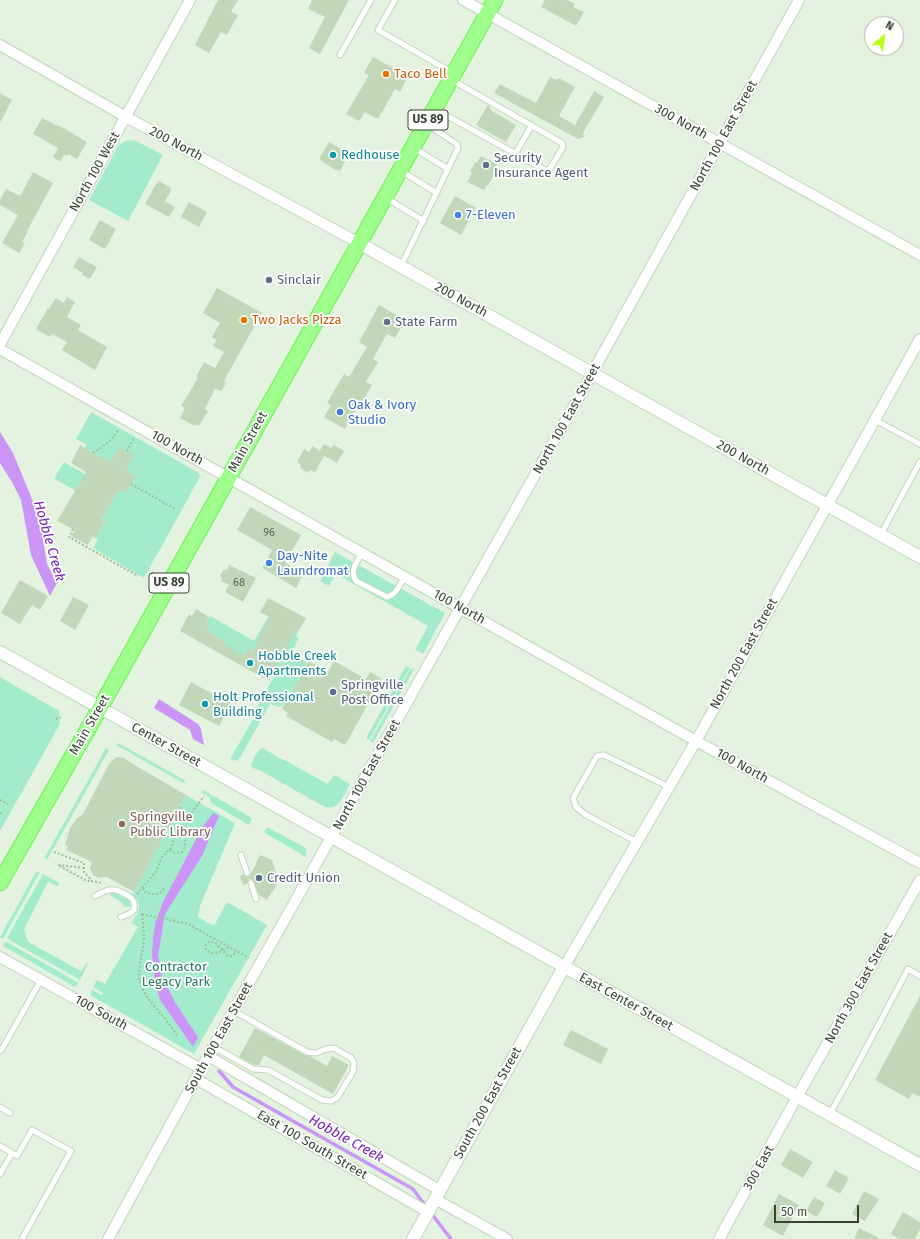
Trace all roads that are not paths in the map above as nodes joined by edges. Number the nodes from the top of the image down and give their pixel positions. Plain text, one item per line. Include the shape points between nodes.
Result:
1 (190, 0) edge
2 (371, 0) edge
3 (395, 0) edge
4 (463, 0) edge
5 (495, 0) edge
6 (799, 0) edge
7 (487, 14) junction
8 (0, 45) edge
9 (340, 55) dead end
10 (452, 76) junction
11 (434, 109) junction
12 (126, 117) junction
13 (426, 124) junction
14 (532, 125) junction
15 (720, 143) junction
16 (413, 147) junction
17 (515, 154) junction
18 (448, 169) junction
19 (400, 170) junction
20 (437, 193) junction
21 (385, 198) junction
22 (424, 220) junction
23 (359, 243) junction
24 (920, 255) edge
25 (401, 267) junction
26 (920, 339) edge
27 (0, 344) edge
28 (0, 349) edge
29 (592, 374) junction
30 (875, 420) junction
31 (920, 444) edge
32 (920, 462) edge
33 (229, 477) junction
34 (827, 505) junction
35 (880, 535) junction
36 (362, 553) junction
37 (920, 557) edge
38 (404, 577) junction
39 (461, 608) junction
40 (0, 652) edge
41 (100, 708) junction
42 (696, 741) junction
43 (669, 787) junction
44 (332, 838) junction
45 (637, 842) junction
46 (241, 855) dead end
47 (920, 863) edge
48 (247, 873) dead end
49 (920, 880) edge
50 (0, 883) edge
51 (251, 883) dead end
52 (95, 896) dead end
53 (256, 899) dead end
54 (121, 917) dead end
55 (0, 956) edge
56 (564, 967) junction
57 (920, 976) edge
58 (41, 980) junction
59 (234, 1011) junction
60 (214, 1047) junction
61 (0, 1051) edge
62 (208, 1056) junction
63 (202, 1069) junction
64 (196, 1079) junction
65 (797, 1097) junction
66 (0, 1107) edge
67 (10, 1113) dead end
68 (829, 1114) junction
69 (0, 1146) edge
70 (12, 1153) junction
71 (920, 1165) edge
72 (0, 1174) edge
73 (436, 1197) junction
74 (428, 1212) junction
75 (22, 1239) edge
76 (108, 1239) edge
77 (413, 1239) edge
78 (507, 1239) edge
79 (719, 1239) edge

1 - 12 street, North 100 West
2 - 9 lane
3 - 10 lane via 378,30
4 - 7 street, 300 North
5 - 7 main road, Main Street / US 89
6 - 15 street, North 100 East Street
7 - 10 main road, Main Street / US 89
7 - 15 street, 300 North
8 - 12 street, 200 North
10 - 11 main road, Main Street / US 89
10 - 14 lane
11 - 13 main road, Main Street / US 89
11 - 17 lane
12 - 23 street, 200 North
12 - 27 street, North 100 West
13 - 16 main road, Main Street / US 89
13 - 18 lane via 457,144 458,148
14 - 17 lane
14 - 17 lane via 562,143 563,147 549,170
15 - 24 street, 300 North
15 - 29 street, North 100 East Street
16 - 18 lane
16 - 19 main road, Main Street / US 89
18 - 20 lane
19 - 20 lane
19 - 21 main road, Main Street / US 89
20 - 22 lane
21 - 22 lane
21 - 23 main road, Main Street / US 89
22 - 25 lane
23 - 25 street, 200 North
23 - 33 main road, Main Street / US 89
25 - 29 street, 200 North
26 - 30 street, North 200 East Street
28 - 33 street, 100 North
29 - 34 street, 200 North
29 - 39 street, North 100 East Street
30 - 31 lane
30 - 34 street, North 200 East Street
32 - 35 lane
33 - 36 street, 100 North
33 - 41 main road, Main Street / US 89
34 - 35 street, 200 North
34 - 42 street, North 200 East Street
35 - 37 street, 200 North
36 - 38 street, 100 North
36 - 38 lane via 352,571 356,581 387,597 395,593
38 - 39 street, 100 North
39 - 42 street, 100 North
39 - 44 street, North 100 East Street
40 - 41 street, Center Street
41 - 44 street, Center Street
41 - 50 main road, Main Street / US 89
42 - 43 street, North 200 East Street
42 - 47 street, 100 North
43 - 45 street, North 200 East Street
43 - 45 lane via 604,755 597,756 593,762 573,798 576,807
44 - 56 street, East Center Street
44 - 59 street, South 100 East Street
45 - 56 street, North 200 East Street
46 - 48 lane
49 - 65 street, North 300 East Street
51 - 53 lane
52 - 54 lane via 112,890 131,898 134,910
55 - 58 street, 100 South
56 - 65 street, East Center Street
56 - 73 street, South 200 East Street
57 - 68 lane via 908,969
58 - 61 lane
58 - 63 street, 100 South
59 - 60 street, South 100 East Street
59 - 60 lane via 308,1052 316,1053 334,1048 351,1058 354,1063 353,1072 338,1098 331,1101 322,1100 268,1070 253,1069
60 - 62 street, South 100 East Street
62 - 63 street, South 100 East Street
62 - 73 street, East 100 South Street
63 - 64 street, South 100 East Street
64 - 74 street, East 100 South Street
64 - 76 street, South 100 East Street
65 - 68 street, East Center Street
65 - 79 street, 300 East
66 - 67 lane
68 - 71 street, East Center Street
69 - 70 lane
70 - 72 lane
70 - 75 lane via 17,1156 32,1130 71,1151
73 - 74 street, South 200 East Street
73 - 78 street, East 100 South Street
74 - 77 street, South 200 East Street

